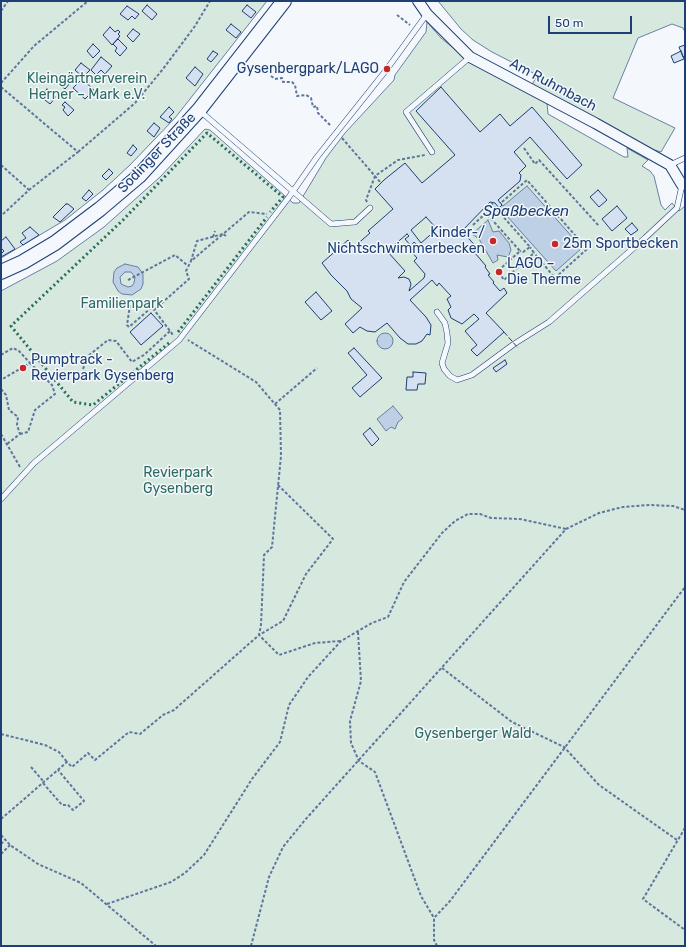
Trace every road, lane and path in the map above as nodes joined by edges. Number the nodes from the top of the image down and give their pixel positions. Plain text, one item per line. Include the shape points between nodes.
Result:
1 (8, 1) edge
2 (88, 1) edge
3 (210, 1) edge
4 (284, 1) edge
5 (418, 1) edge
6 (1, 11) edge
7 (397, 14) dead end
8 (427, 14) junction
9 (413, 27) dead end
10 (470, 57) junction
11 (271, 76) dead end
12 (1, 84) edge
13 (1, 87) edge
14 (199, 110) junction
15 (334, 130) dead end
16 (340, 136) dead end
17 (524, 148) dead end
18 (78, 152) junction
19 (432, 152) joint
20 (685, 158) edge
21 (1, 165) edge
22 (670, 165) junction
23 (375, 176) junction
24 (381, 183) dead end
25 (683, 186) edge
26 (29, 190) junction
27 (293, 190) junction
28 (502, 202) dead end
29 (370, 208) joint
30 (486, 213) junction
31 (1, 216) edge
32 (273, 217) junction
33 (473, 225) dead end
34 (599, 226) dead end
35 (215, 231) dead end
36 (222, 234) junction
37 (226, 236) dead end
38 (213, 237) junction
39 (530, 247) junction
40 (520, 251) junction
41 (534, 253) junction
42 (191, 261) junction
43 (187, 265) junction
44 (1, 272) edge
45 (128, 280) dead end
46 (130, 305) dead end
47 (154, 310) junction
48 (437, 312) dead end
49 (170, 331) junction
50 (180, 338) junction
51 (1, 355) edge
52 (30, 363) junction
53 (317, 368) dead end
54 (86, 373) dead end
55 (1, 380) edge
56 (1, 389) edge
57 (275, 404) junction
58 (1, 434) edge
59 (20, 434) junction
60 (7, 444) junction
61 (23, 473) junction
62 (278, 485) junction
63 (1, 499) edge
64 (685, 510) edge
65 (566, 528) junction
66 (685, 587) edge
67 (358, 632) junction
68 (259, 635) junction
69 (341, 641) junction
70 (442, 668) junction
71 (1, 734) edge
72 (564, 747) junction
73 (359, 761) junction
74 (67, 762) junction
75 (31, 767) dead end
76 (58, 770) junction
77 (44, 782) junction
78 (1, 819) edge
79 (685, 828) edge
80 (1, 836) edge
81 (5, 840) junction
82 (677, 840) junction
83 (1, 844) edge
84 (10, 845) junction
85 (1, 854) edge
86 (107, 904) junction
87 (434, 918) junction
88 (685, 930) edge
89 (156, 946) edge
90 (251, 946) edge
91 (437, 946) edge

1 - 6 path
2 - 12 path via 34,46
3 - 18 path via 195,26 135,103
4 - 14 main road, Sodinger Straße
5 - 8 street, Am Ruhmbach
7 - 9 path
8 - 10 street, Am Ruhmbach
8 - 27 lane
10 - 19 lane via 406,112
10 - 22 street, Am Ruhmbach
11 - 15 path via 274,79 282,78 283,82 292,82 297,96 306,95 311,98 312,107 317,106 318,113
13 - 18 path
14 - 27 lane
14 - 44 main road, Sodinger Straße via 139,176 100,209 55,242
16 - 23 path
17 - 34 path via 535,164 539,160
18 - 26 path
19 - 23 path via 398,160
20 - 22 lane
21 - 26 path
22 - 25 street, Am Ruhmbach
23 - 24 path
23 - 29 path via 366,200
25 - 48 lane via 677,208 645,238 549,322 472,375 457,380 444,369 442,363 448,343 447,333 445,323
26 - 31 path
27 - 29 lane via 331,224 355,222
27 - 32 lane
28 - 41 path via 527,180 587,249 555,278
30 - 33 path
30 - 39 path via 486,209 492,204
30 - 40 path
32 - 36 path via 269,214 249,212
32 - 50 lane
35 - 38 path
36 - 37 path
36 - 38 path
36 - 42 path
38 - 42 path via 197,241
39 - 40 path via 524,252
39 - 41 path
40 - 41 path via 498,271 504,280
42 - 43 path
43 - 45 path via 175,255
43 - 47 path via 189,279
46 - 47 path via 127,325 129,327 152,308
47 - 49 path
49 - 50 path
49 - 54 path via 144,355 132,362 116,341 108,340 88,356 83,369
50 - 57 path via 256,382
50 - 61 lane
51 - 52 path via 13,348
52 - 55 path
52 - 59 path via 52,385 55,394 35,410 28,432
53 - 57 path
56 - 59 path via 6,395 9,410 18,418
57 - 62 path via 280,410 281,456
58 - 60 path
59 - 60 path
60 - 61 path
61 - 63 lane
62 - 68 path via 272,547 264,555
62 - 68 path via 333,539 306,574 283,622
64 - 65 path via 673,506 623,507 599,513
65 - 67 path via 520,519 468,514 454,521 437,539 404,582 388,617
65 - 70 path
66 - 72 path
67 - 69 path
67 - 73 path via 361,681 350,721 350,743
68 - 69 path via 279,655 315,643
68 - 74 path via 174,710 163,715 140,734 129,732 95,760 88,753 72,767
69 - 86 path via 308,677 289,705 280,742 252,779 204,855 171,882
70 - 72 path via 512,722
70 - 73 path
71 - 74 path via 46,745 59,752
72 - 82 path via 599,785
72 - 87 path via 450,901
73 - 87 path via 374,772 421,896
73 - 90 path via 283,847 269,877
74 - 76 path
75 - 77 path
76 - 77 path
76 - 77 path via 84,801 73,810 68,805 62,805
77 - 78 path
79 - 82 path
80 - 81 path
81 - 83 path
81 - 84 path
82 - 88 path via 642,899
84 - 85 path
84 - 86 path via 38,864 81,883
86 - 89 path
87 - 91 path via 434,940

